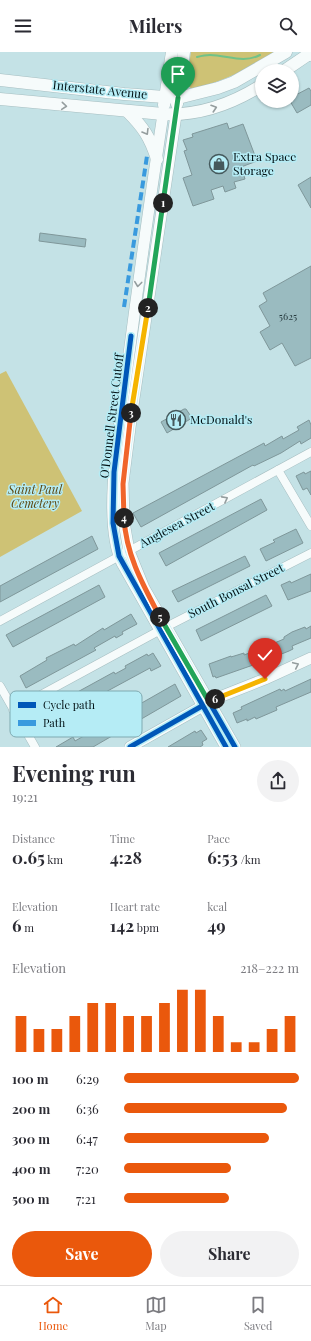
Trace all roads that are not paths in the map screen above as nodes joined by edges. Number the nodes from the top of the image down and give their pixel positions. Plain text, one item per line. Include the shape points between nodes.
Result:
1 (172, 52) edge
2 (184, 52) edge
3 (286, 52) edge
4 (309, 54) edge
5 (294, 64) edge
6 (0, 80) edge
7 (255, 89) edge
8 (165, 97) junction
9 (178, 98) junction
10 (0, 99) edge
11 (127, 111) junction
12 (163, 114) junction
13 (176, 115) junction
14 (157, 158) junction
15 (311, 452) edge
16 (278, 470) junction
17 (118, 497) junction
18 (311, 526) edge
19 (129, 551) junction
20 (311, 553) edge
21 (119, 556) junction
22 (0, 620) edge
23 (163, 629) junction
24 (311, 658) edge
25 (0, 686) edge
26 (48, 691) edge
27 (10, 704) edge
28 (205, 704) junction
29 (29, 737) edge
30 (35, 747) edge
31 (130, 747) edge
32 (226, 747) edge
33 (235, 747) edge

1 - 8 main road, O'Donnell Street Cutoff
2 - 9 main road, O'Donnell Street Cutoff
3 - 9 main road, Interstate Avenue via 234,82
4 - 5 main road
6 - 8 main road, Interstate Avenue
13 -> 7 main road, Interstate Avenue via 224,105
8 - 9 main road, Interstate Avenue
8 - 12 main road, O'Donnell Street Cutoff
9 - 13 main road, O'Donnell Street Cutoff
10 -> 11 main road, Interstate Avenue
11 - 12 main road, Interstate Avenue
11 -> 14 main road via 142,126
12 - 13 main road, Interstate Avenue
12 - 14 main road, O'Donnell Street Cutoff
13 - 17 main road, O'Donnell Street Cutoff
14 -> 17 main road, O'Donnell Street Cutoff via 118,438
15 - 16 street, Anglesea Street
16 - 18 street
19 -> 16 street, Anglesea Street
17 - 19 main road
17 - 21 main road via 115,540
19 - 21 street, Anglesea Street
19 - 23 main road
20 - 23 street, South Bonsal Street
21 - 22 street, Anglesea Street
21 - 23 main road
23 - 26 street, South Bonsal Street
23 - 28 main road
28 -> 24 main road
25 - 27 street
28 - 31 main road
28 - 32 main road
28 - 33 main road
29 - 30 street

